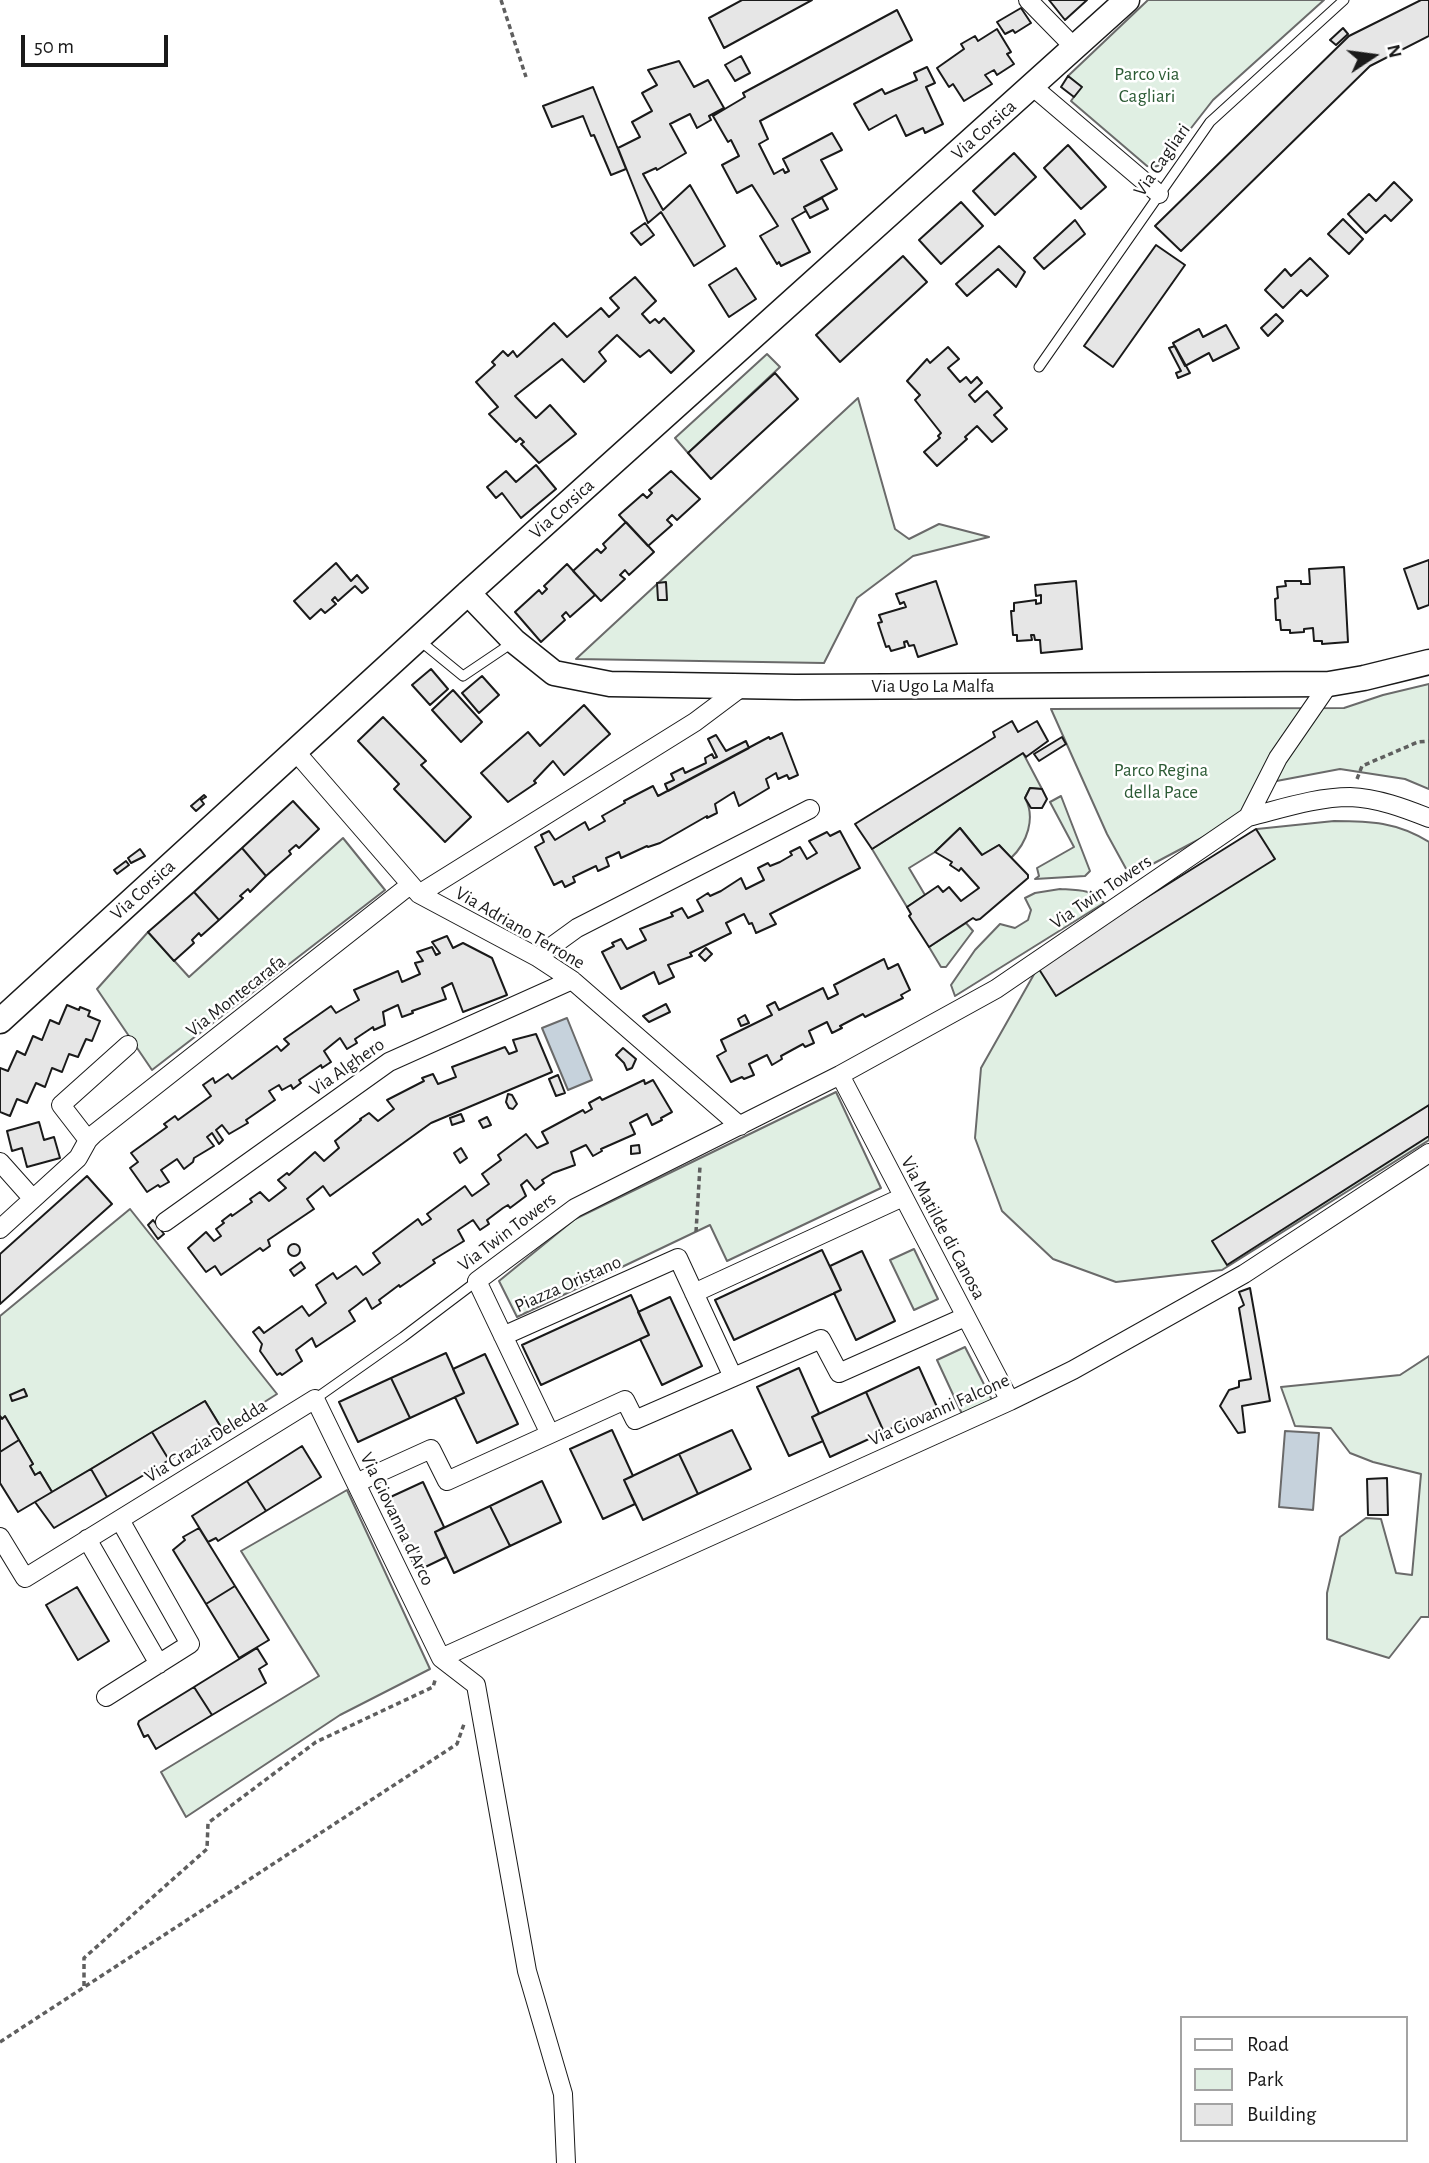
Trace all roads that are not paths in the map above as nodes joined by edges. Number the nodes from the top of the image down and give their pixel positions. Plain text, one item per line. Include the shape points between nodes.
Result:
1 (1028, 0) edge
2 (1127, 0) edge
3 (1344, 0) edge
4 (1075, 48) junction
5 (1033, 87) junction
6 (1159, 194) junction
7 (1039, 367) dead end
8 (468, 593) junction
9 (418, 639) junction
10 (514, 641) junction
11 (1429, 662) edge
12 (1329, 684) junction
13 (743, 686) junction
14 (295, 751) junction
15 (810, 808) dead end
16 (1248, 817) junction
17 (1429, 818) edge
18 (415, 890) junction
19 (537, 957) junction
20 (572, 979) junction
21 (0, 1021) edge
22 (128, 1045) dead end
23 (840, 1075) junction
24 (740, 1126) junction
25 (88, 1140) junction
26 (1429, 1153) edge
27 (0, 1162) edge
28 (903, 1197) junction
29 (33, 1199) junction
30 (165, 1222) dead end
31 (0, 1229) edge
32 (477, 1281) junction
33 (694, 1293) junction
34 (965, 1317) junction
35 (503, 1336) junction
36 (733, 1377) junction
37 (315, 1399) junction
38 (1010, 1401) junction
39 (550, 1434) junction
40 (356, 1483) junction
41 (120, 1520) junction
42 (0, 1537) edge
43 (87, 1539) junction
44 (440, 1658) junction
45 (159, 1664) junction
46 (106, 1697) dead end
47 (566, 2163) edge

1 - 4 street
2 - 4 street, Via Corsica
3 - 6 lane, Via Cagliari via 1210,122
4 - 5 street, Via Corsica
5 - 6 street
5 - 8 street, Via Corsica
6 - 7 lane, Via Cagliari
8 - 9 street, Via Corsica
8 - 10 street, Via Ugo La Malfa
9 - 10 lane via 463,676
9 - 14 street, Via Corsica
10 - 13 street, Via Ugo La Malfa via 554,673 610,684
11 - 12 street, Via Ugo La Malfa
12 - 13 street, Via Ugo La Malfa
12 - 16 street, Via Twin Towers via 1278,758
13 - 18 street, Via Montecarafa via 695,722
14 - 18 street, Via Adriano Terrone
14 - 21 street, Via Corsica
15 - 19 street via 577,928
16 - 17 street via 1350,797 1399,806
16 - 23 street, Via Twin Towers via 996,989
18 - 19 street, Via Adriano Terrone
18 - 25 street, Via Montecarafa
19 - 20 street, Via Adriano Terrone
20 - 24 street, Via Adriano Terrone
20 - 30 street, Via Alghero via 389,1062
22 - 25 street via 61,1105
23 - 24 street, Via Twin Towers
23 - 28 street, Via Matilde di Canosa
24 - 32 street, Via Twin Towers via 575,1208
25 - 29 street, Via Montecarafa via 78,1158
26 - 38 street, Via Giovanni Falcone via 1244,1274
27 - 29 street
28 - 33 street
28 - 34 street, Via Matilde di Canosa
29 - 31 street, Via Montecarafa
32 - 35 street
32 - 37 lane, Via Twin Towers
33 - 35 street, Piazza Oristano via 678,1258
33 - 36 street, Piazza Oristano
34 - 36 street via 839,1373 821,1339
34 - 38 street, Via Matilde di Canosa
35 - 39 street, Piazza Oristano
36 - 39 street via 635,1420 625,1400
37 - 40 street, Via Giovanna d'Arco
37 - 41 street, Via Grazia Deledda
38 - 44 street, Via Giovanni Falcone
39 - 40 street via 447,1481 431,1449
40 - 44 street, Via Giovanna d'Arco
41 - 43 street, Via Grazia Deledda
41 - 45 street via 190,1644
42 - 43 street, Via Grazia Deledda via 25,1578
43 - 45 street
44 - 47 street via 476,1685 527,1971 563,2094
45 - 46 street

